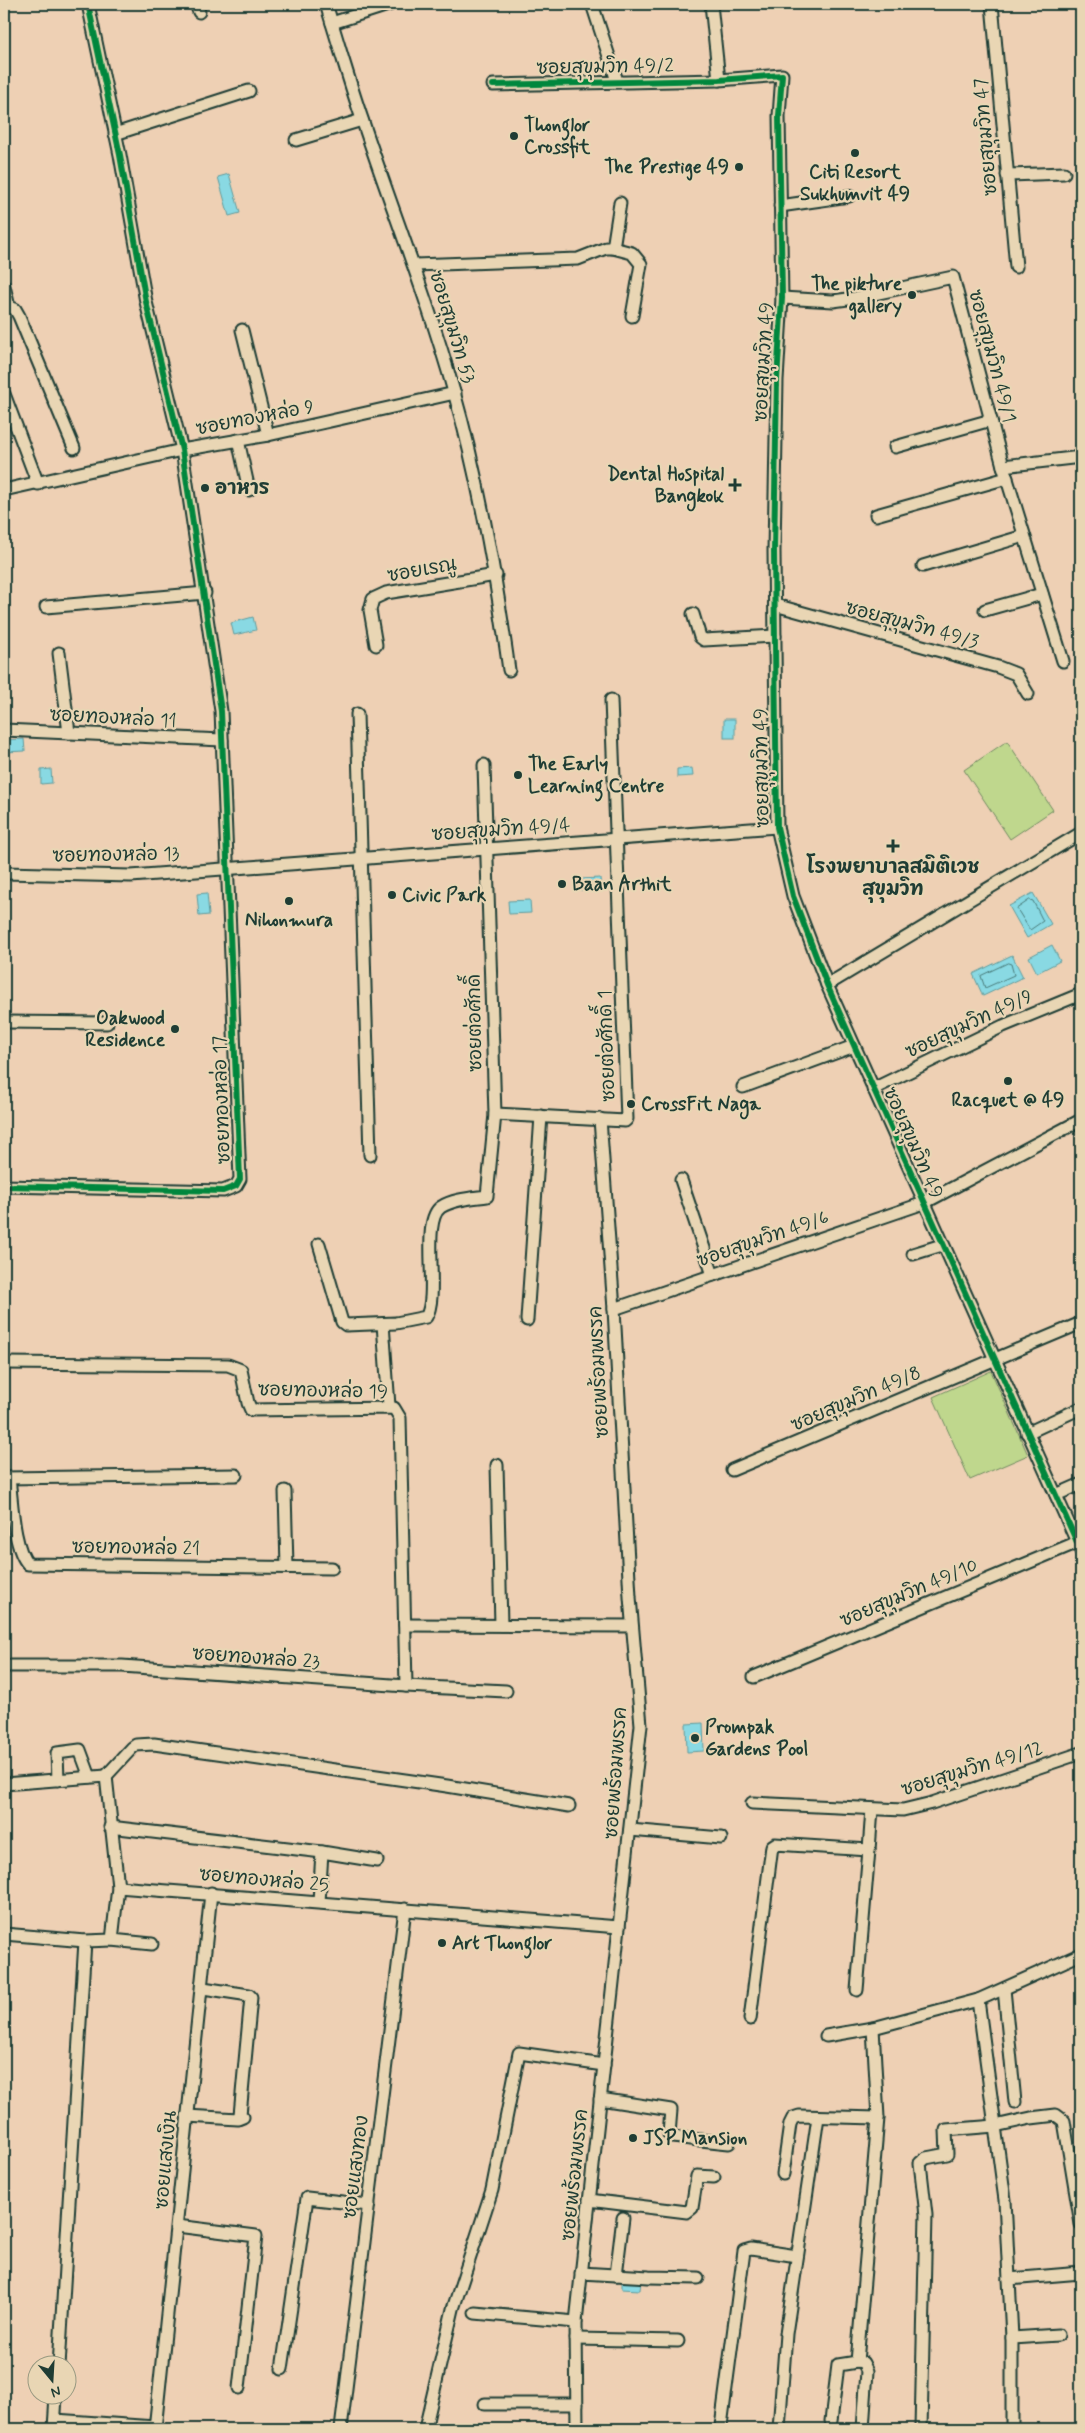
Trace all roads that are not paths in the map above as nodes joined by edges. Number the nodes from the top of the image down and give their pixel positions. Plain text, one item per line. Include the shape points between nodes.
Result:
1 (88, 4) edge
2 (326, 4) edge
3 (391, 4) edge
4 (592, 4) edge
5 (711, 4) edge
6 (992, 4) edge
7 (332, 22) junction
8 (719, 80) junction
9 (617, 81) junction
10 (493, 85) dead end
11 (249, 92) dead end
12 (362, 120) junction
13 (115, 134) junction
14 (296, 140) dead end
15 (1064, 173) dead end
16 (1007, 175) junction
17 (850, 196) dead end
18 (620, 203) dead end
19 (780, 206) junction
20 (613, 248) junction
21 (415, 265) junction
22 (1016, 267) dead end
23 (4, 286) edge
24 (782, 298) junction
25 (7, 308) edge
26 (632, 316) dead end
27 (242, 330) dead end
28 (4, 394) edge
29 (455, 394) junction
30 (991, 420) junction
31 (268, 435) junction
32 (238, 440) junction
33 (895, 447) dead end
34 (74, 448) dead end
35 (182, 450) junction
36 (1081, 457) edge
37 (1003, 466) junction
38 (1006, 478) junction
39 (38, 484) junction
40 (4, 490) edge
41 (249, 490) dead end
42 (876, 514) dead end
43 (1024, 536) junction
44 (922, 566) dead end
45 (496, 575) junction
46 (205, 592) junction
47 (1042, 594) junction
48 (775, 605) junction
49 (46, 607) dead end
50 (985, 610) dead end
51 (693, 614) dead end
52 (775, 636) junction
53 (376, 645) dead end
54 (59, 653) dead end
55 (1063, 661) dead end
56 (509, 670) dead end
57 (1028, 694) dead end
58 (611, 700) dead end
59 (357, 714) dead end
60 (4, 730) edge
61 (69, 733) junction
62 (222, 740) junction
63 (484, 765) dead end
64 (777, 827) junction
65 (1081, 834) edge
66 (617, 839) junction
67 (487, 849) junction
68 (359, 859) junction
69 (228, 868) junction
70 (4, 873) edge
71 (827, 985) junction
72 (1081, 994) edge
73 (4, 1022) edge
74 (107, 1023) dead end
75 (854, 1046) junction
76 (743, 1087) dead end
77 (873, 1089) junction
78 (495, 1114) junction
79 (541, 1116) junction
80 (600, 1119) junction
81 (1081, 1120) edge
82 (370, 1154) dead end
83 (681, 1180) dead end
84 (4, 1186) edge
85 (924, 1203) junction
86 (319, 1244) dead end
87 (942, 1245) junction
88 (913, 1254) dead end
89 (713, 1275) junction
90 (614, 1308) junction
91 (527, 1320) dead end
92 (1081, 1323) edge
93 (383, 1324) junction
94 (994, 1360) junction
95 (4, 1363) edge
96 (389, 1406) junction
97 (1081, 1408) edge
98 (1027, 1433) junction
99 (497, 1465) dead end
100 (732, 1470) dead end
101 (236, 1475) dead end
102 (6, 1478) edge
103 (1081, 1484) edge
104 (285, 1491) dead end
105 (1056, 1495) junction
106 (1079, 1547) edge
107 (288, 1567) junction
108 (332, 1568) dead end
109 (405, 1625) junction
110 (501, 1625) junction
111 (632, 1626) junction
112 (4, 1666) edge
113 (754, 1677) dead end
114 (406, 1686) junction
115 (506, 1691) dead end
116 (1081, 1753) edge
117 (106, 1776) junction
118 (90, 1777) junction
119 (58, 1780) junction
120 (4, 1784) edge
121 (752, 1803) dead end
122 (568, 1806) dead end
123 (872, 1809) junction
124 (110, 1827) junction
125 (630, 1830) junction
126 (720, 1838) dead end
127 (869, 1850) junction
128 (322, 1852) junction
129 (377, 1861) dead end
130 (118, 1887) junction
131 (211, 1893) junction
132 (319, 1902) junction
133 (404, 1909) junction
134 (619, 1927) junction
135 (4, 1934) edge
136 (112, 1940) junction
137 (85, 1941) junction
138 (152, 1944) dead end
139 (1081, 1954) edge
140 (202, 1988) junction
141 (1004, 1989) junction
142 (857, 1990) dead end
143 (978, 2000) junction
144 (750, 2019) dead end
145 (873, 2028) junction
146 (826, 2036) dead end
147 (604, 2065) junction
148 (600, 2099) junction
149 (1015, 2102) dead end
150 (187, 2116) junction
151 (818, 2117) junction
152 (878, 2118) junction
153 (995, 2126) junction
154 (729, 2143) dead end
155 (783, 2174) dead end
156 (714, 2177) dead end
157 (589, 2200) junction
158 (369, 2206) junction
159 (623, 2218) dead end
160 (1081, 2224) edge
161 (177, 2226) junction
162 (797, 2256) junction
163 (582, 2273) junction
164 (1081, 2273) edge
165 (616, 2275) junction
166 (698, 2278) dead end
167 (1009, 2279) junction
168 (475, 2313) dead end
169 (576, 2322) junction
170 (1058, 2335) dead end
171 (1012, 2338) junction
172 (576, 2339) junction
173 (678, 2341) dead end
174 (59, 2356) edge
175 (858, 2362) junction
176 (282, 2368) dead end
177 (239, 2388) dead end
178 (485, 2404) dead end
179 (577, 2404) junction
180 (56, 2406) edge
181 (832, 2421) dead end
182 (55, 2424) edge
183 (721, 2426) dead end
184 (155, 2428) edge
185 (341, 2429) edge
186 (425, 2429) edge
187 (577, 2429) edge
188 (779, 2429) edge
189 (863, 2429) edge
190 (922, 2429) edge
191 (1012, 2429) edge

1 - 13 street
2 - 7 street, ซอยสุขุมวิท 53
3 - 7 street
4 - 9 street
5 - 8 street
6 - 16 street, ซอยสุขุมวิท 47
7 - 12 street, ซอยสุขุมวิท 53
8 - 9 street, ซอยสุขุมวิท 49/2
8 - 19 street, ซอยสุขุมวิท 49 via 782,75
9 - 10 street, ซอยสุขุมวิท 49/2
11 - 13 street
12 - 14 street
12 - 21 street, ซอยสุขุมวิท 53
13 - 35 street via 146,302
15 - 16 street
16 - 22 street, ซอยสุขุมวิท 47
17 - 19 street
18 - 20 street
19 - 24 street, ซอยสุขุมวิท 49
20 - 21 street via 578,259
20 - 26 street via 632,253 641,264
21 - 29 street, ซอยสุขุมวิท 53
23 - 25 street
24 - 30 street, ซอยสุขุมวิท 49/1 via 833,301 953,277
24 - 48 street, ซอยสุขุมวิท 49 via 777,380
25 - 34 street via 15,309 19,316
27 - 31 street
28 - 39 street
29 - 31 street, ซอยทองหล่อ 9
29 - 45 street, ซอยสุขุมวิท 53
30 - 33 street
30 - 37 street, ซอยสุขุมวิท 49/1
31 - 32 street, ซอยทองหล่อ 9
32 - 35 street, ซอยทองหล่อ 9
32 - 41 street
35 - 39 street, ซอยทองหล่อ 9
35 - 46 street
36 - 37 street
37 - 38 street, ซอยสุขุมวิท 49/1
38 - 42 street
38 - 43 street, ซอยสุขุมวิท 49/1
39 - 40 street, ซอยทองหล่อ 9
43 - 44 street
43 - 47 street, ซอยสุขุมวิท 49/1
45 - 53 street, ซอยเรณู via 386,593 372,599 370,610
45 - 56 street, ซอยสุขุมวิท 53
46 - 49 street
46 - 62 street
47 - 50 street
47 - 55 street, ซอยสุขุมวิท 49/1
48 - 52 street, ซอยสุขุมวิท 49
48 - 57 street, ซอยสุขุมวิท 49/3 via 1016,674
51 - 52 street via 700,637 704,640
52 - 64 street, ซอยสุขุมวิท 49
54 - 61 street
58 - 66 street
59 - 68 street
60 - 61 street, ซอยทองหล่อ 11
61 - 62 street, ซอยทองหล่อ 11
62 - 69 street
63 - 67 street, ซอยต่อศักดิ์
64 - 66 street, ซอยสุขุมวิท 49/4
64 - 71 street, ซอยสุขุมวิท 49 via 790,886
65 - 71 street
66 - 67 street, ซอยสุขุมวิท 49/4
66 - 80 street, ซอยต่อศักดิ์ 1 via 627,1116 625,1121
67 - 68 street, ซอยสุขุมวิท 49/4
67 - 78 street, ซอยต่อศักดิ์
68 - 69 street, ซอยสุขุมวิท 49/4
68 - 82 street
69 - 70 street, ซอยทองหล่อ 13 via 122,876
69 - 84 street, ซอยทองหล่อ 17 via 238,1184 223,1191
71 - 75 street, ซอยสุขุมวิท 49
72 - 77 street, ซอยสุขุมวิท 49/9 via 1003,1026
73 - 74 street
75 - 76 street
75 - 77 street, ซอยสุขุมวิท 49
77 - 85 street, ซอยสุขุมวิท 49
78 - 79 street, ซอยต่อศักดิ์ 1
78 - 93 street, ซอยต่อศักดิ์ via 487,1196 440,1207 435,1216 430,1311 426,1317
79 - 80 street, ซอยต่อศักดิ์ 1
79 - 91 street
80 - 90 street, ซอยพร้อมพรรค
81 - 85 street, ซอยสุขุมวิท 49/6
83 - 89 street
85 - 87 street, ซอยสุขุมวิท 49
85 - 89 street, ซอยสุขุมวิท 49/6
86 - 93 street via 342,1322 346,1325
87 - 88 street
87 - 94 street, ซอยสุขุมวิท 49
89 - 90 street, ซอยสุขุมวิท 49/6
90 - 111 street, ซอยพร้อมพรรค
92 - 94 street, ซอยสุขุมวิท 49/8
93 - 96 street
94 - 98 street, ซอยสุขุมวิท 49
94 - 100 street, ซอยสุขุมวิท 49/8
95 - 96 street, ซอยทองหล่อ 19 via 228,1365 240,1368 251,1410
96 - 109 street, ซอยทองหล่อ 19 via 400,1418
97 - 98 street
98 - 105 street, ซอยสุขุมวิท 49
99 - 110 street
101 - 102 street, ซอยทองหล่อ 21
102 - 107 street, ซอยทองหล่อ 21 via 17,1536 28,1564
103 - 105 street
104 - 107 street
105 - 106 street, ซอยสุขุมวิท 49
106 - 113 street, ซอยสุขุมวิท 49/10
107 - 108 street, ซอยทองหล่อ 21
109 - 110 street
109 - 114 street, ซอยทองหล่อ 19
110 - 111 street
111 - 125 street, ซอยพร้อมพรรค via 641,1725
112 - 114 street, ซอยทองหล่อ 23 via 122,1666
114 - 115 street, ซอยทองหล่อ 23
116 - 123 street, ซอยสุขุมวิท 49/12 via 932,1803 903,1810
117 - 118 street
117 - 122 street via 136,1745 154,1744
117 - 124 street
118 - 119 street
118 - 119 street via 80,1750 57,1753
119 - 120 street
121 - 123 street, ซอยสุขุมวิท 49/12
123 - 127 street
124 - 128 street
124 - 130 street
125 - 126 street
125 - 134 street, ซอยพร้อมพรรค
127 - 142 street
127 - 144 street via 772,1846
128 - 129 street
128 - 132 street
130 - 131 street, ซอยทองหล่อ 25
130 - 136 street
131 - 132 street, ซอยทองหล่อ 25
131 - 140 street, ซอยแสงเงิน
132 - 133 street, ซอยทองหล่อ 25
133 - 134 street, ซอยทองหล่อ 25
133 - 158 street, ซอยแสงทอง
134 - 147 street, ซอยพร้อมพรรค
135 - 137 street
136 - 137 street
136 - 138 street
137 - 174 street
139 - 141 street
140 - 150 street, ซอยแสงเงิน
140 - 150 street via 251,1996 240,2115 243,2118
141 - 143 street
141 - 149 street
143 - 145 street
143 - 153 street
145 - 146 street
145 - 152 street
147 - 148 street, ซอยพร้อมพรรค
147 - 186 street via 519,2053 492,2190 453,2310
148 - 154 street via 671,2110 669,2134 672,2137
148 - 157 street, ซอยพร้อมพรรค
150 - 161 street, ซอยแสงเงิน
151 - 152 street
151 - 155 street via 793,2118
151 - 162 street
152 - 175 street
153 - 160 street via 1056,2115 1064,2121
153 - 167 street via 1005,2200
153 - 190 street via 946,2130 947,2154 926,2158 920,2163 926,2215
156 - 157 street via 697,2176 692,2208 687,2212
157 - 163 street, ซอยพร้อมพรรค
158 - 176 street via 307,2198
158 - 185 street, ซอยแสงทอง
159 - 165 street
161 - 177 street via 256,2236
161 - 184 street, ซอยแสงเงิน
162 - 183 street via 751,2249 744,2251
162 - 188 street via 786,2334
163 - 165 street
163 - 169 street, ซอยพร้อมพรรค
164 - 167 street
165 - 166 street
167 - 171 street
168 - 169 street
169 - 172 street, ซอยพร้อมพรรค
170 - 171 street
171 - 191 street
172 - 173 street
172 - 179 street, ซอยพร้อมพรรค
175 - 181 street via 838,2365
175 - 189 street via 863,2363 867,2371
178 - 179 street
179 - 187 street, ซอยพร้อมพรรค
180 - 182 street
182 - 184 street

